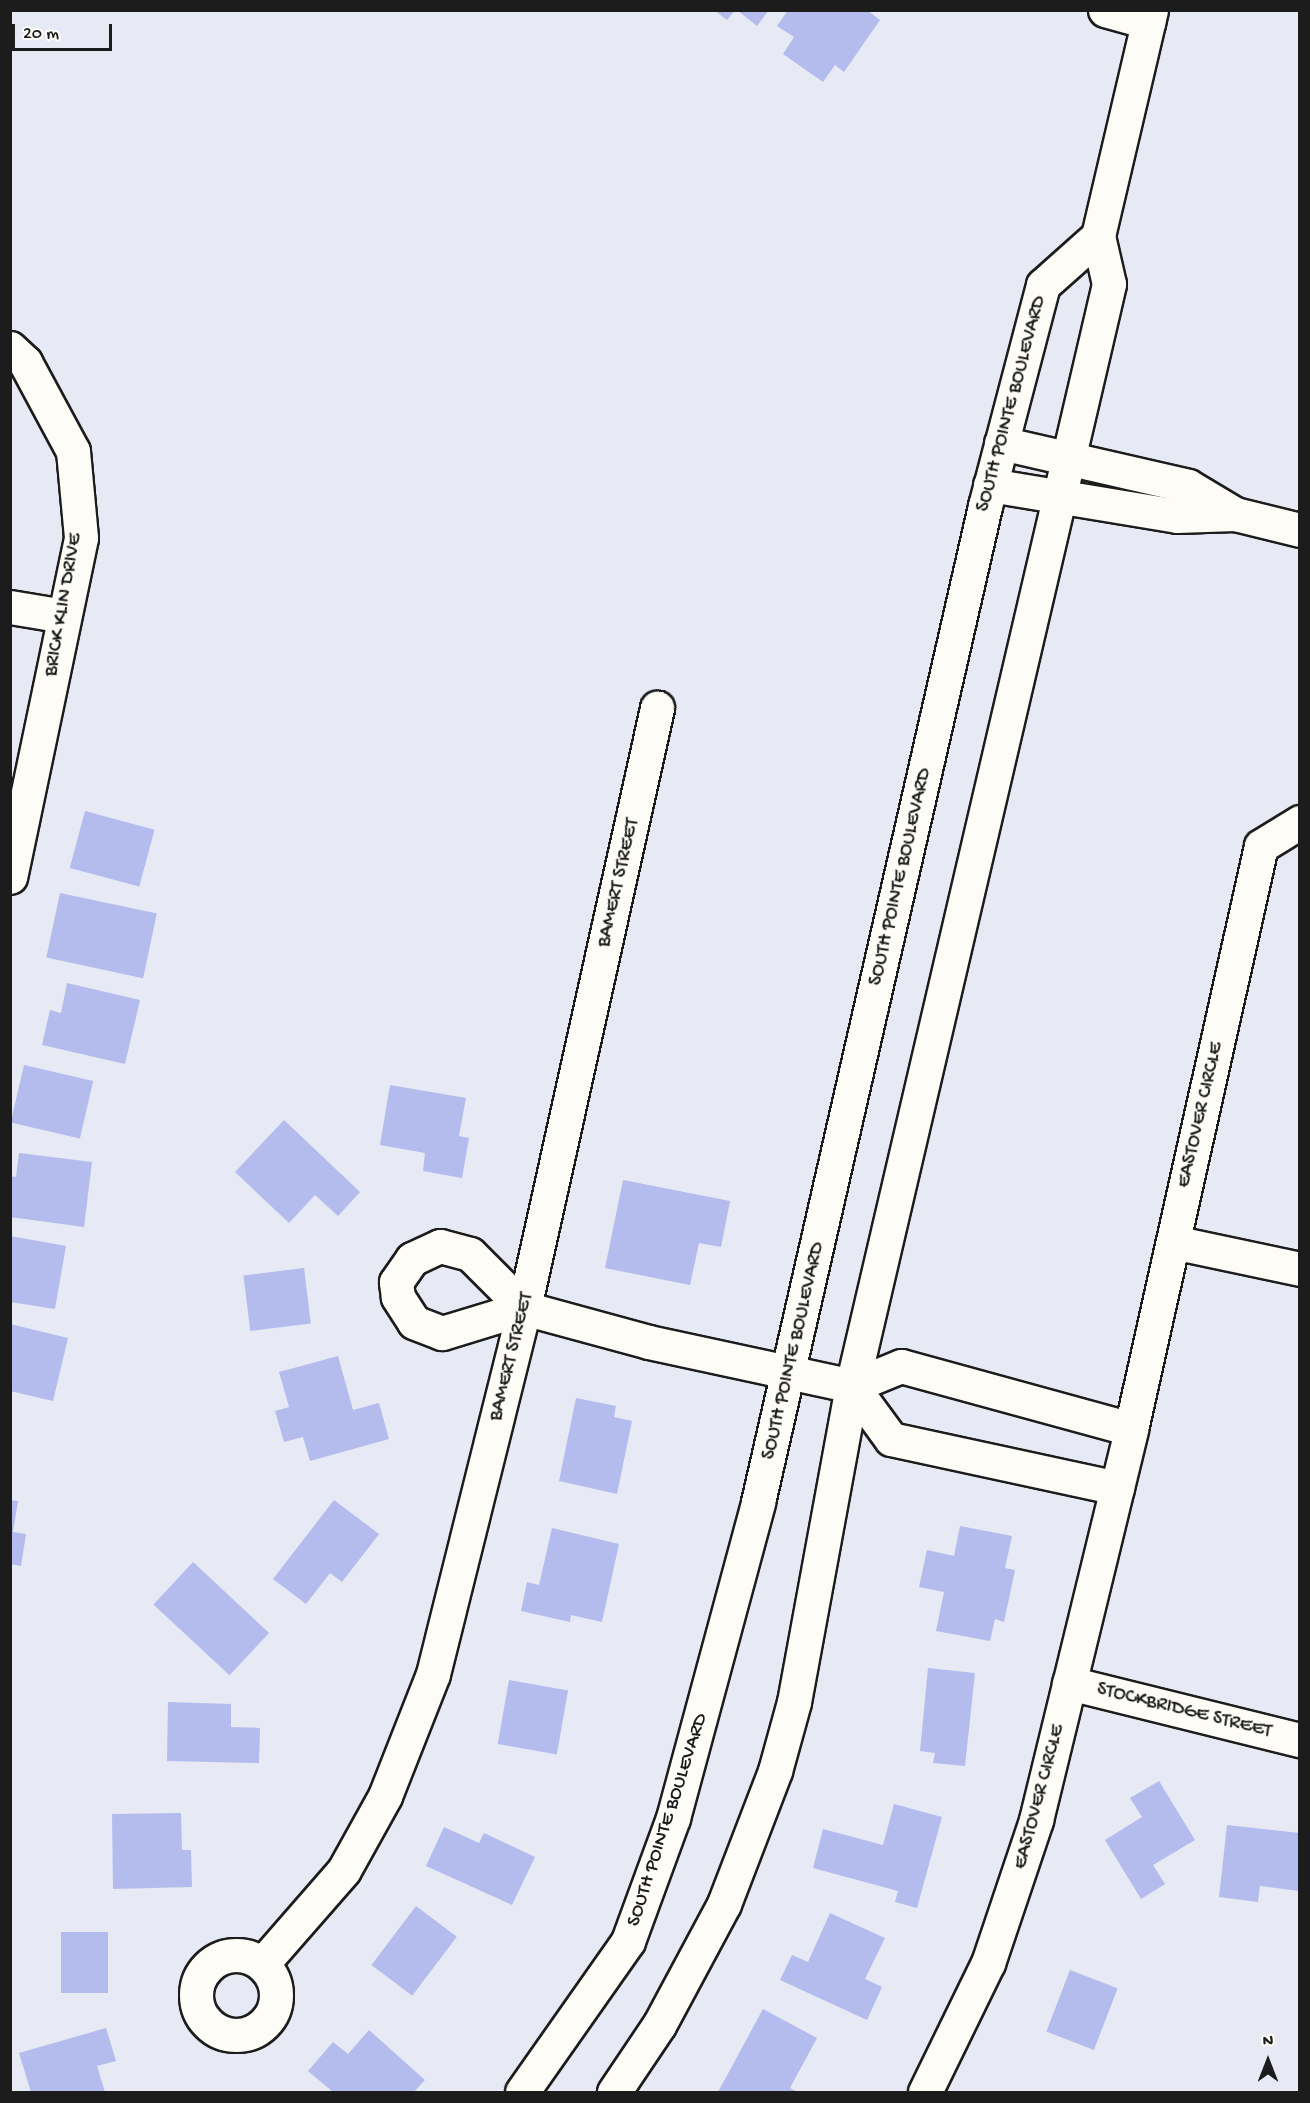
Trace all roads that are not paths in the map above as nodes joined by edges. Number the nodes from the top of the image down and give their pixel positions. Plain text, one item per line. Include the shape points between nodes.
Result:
1 (1105, 10) edge
2 (1149, 16) edge
3 (1098, 236) junction
4 (10, 348) edge
5 (1001, 443) junction
6 (1069, 460) junction
7 (990, 485) junction
8 (1059, 501) junction
9 (1235, 514) junction
10 (1299, 530) edge
11 (10, 607) edge
12 (64, 616) junction
13 (657, 708) dead end
14 (1299, 822) edge
15 (10, 877) edge
16 (1173, 1242) junction
17 (1299, 1269) edge
18 (524, 1308) junction
19 (790, 1370) junction
20 (852, 1386) junction
21 (1131, 1429) junction
22 (1117, 1488) junction
23 (1069, 1683) junction
24 (1299, 1740) edge
25 (263, 1963) dead end
26 (522, 2092) edge
27 (614, 2092) edge
28 (925, 2092) edge

1 - 2 street
2 - 3 street
3 - 5 street, SOUTH POINTE BOULEVARD via 1043,285
3 - 6 street via 1108,284
4 - 12 street, BRICK KLIN DRIVE via 25,362 73,451 81,538
5 - 6 street
5 - 7 street, SOUTH POINTE BOULEVARD
6 - 8 street
6 - 9 street via 1188,486
7 - 8 street
7 - 19 street, SOUTH POINTE BOULEVARD
8 - 9 street via 1177,516
8 - 20 street
9 - 10 street
11 - 12 street
12 - 15 street, BRICK KLIN DRIVE
13 - 18 street, BAMERT STREET
14 - 16 street, EASTOVER CIRCLE via 1261,846
16 - 17 street
16 - 21 street, EASTOVER CIRCLE
18 - 19 street via 649,1342
18 - 25 street, BAMERT STREET via 432,1674 411,1735 344,1870
19 - 20 street
19 - 26 street, SOUTH POINTE BOULEVARD via 707,1705 628,1941
20 - 21 street via 901,1366
20 - 22 street via 891,1439
20 - 27 street via 794,1702 775,1771 724,1904 659,2025
21 - 22 street, EASTOVER CIRCLE
22 - 23 street, EASTOVER CIRCLE
23 - 24 street, STOCKBRIDGE STREET
23 - 28 street, EASTOVER CIRCLE via 1015,1892 958,2032

